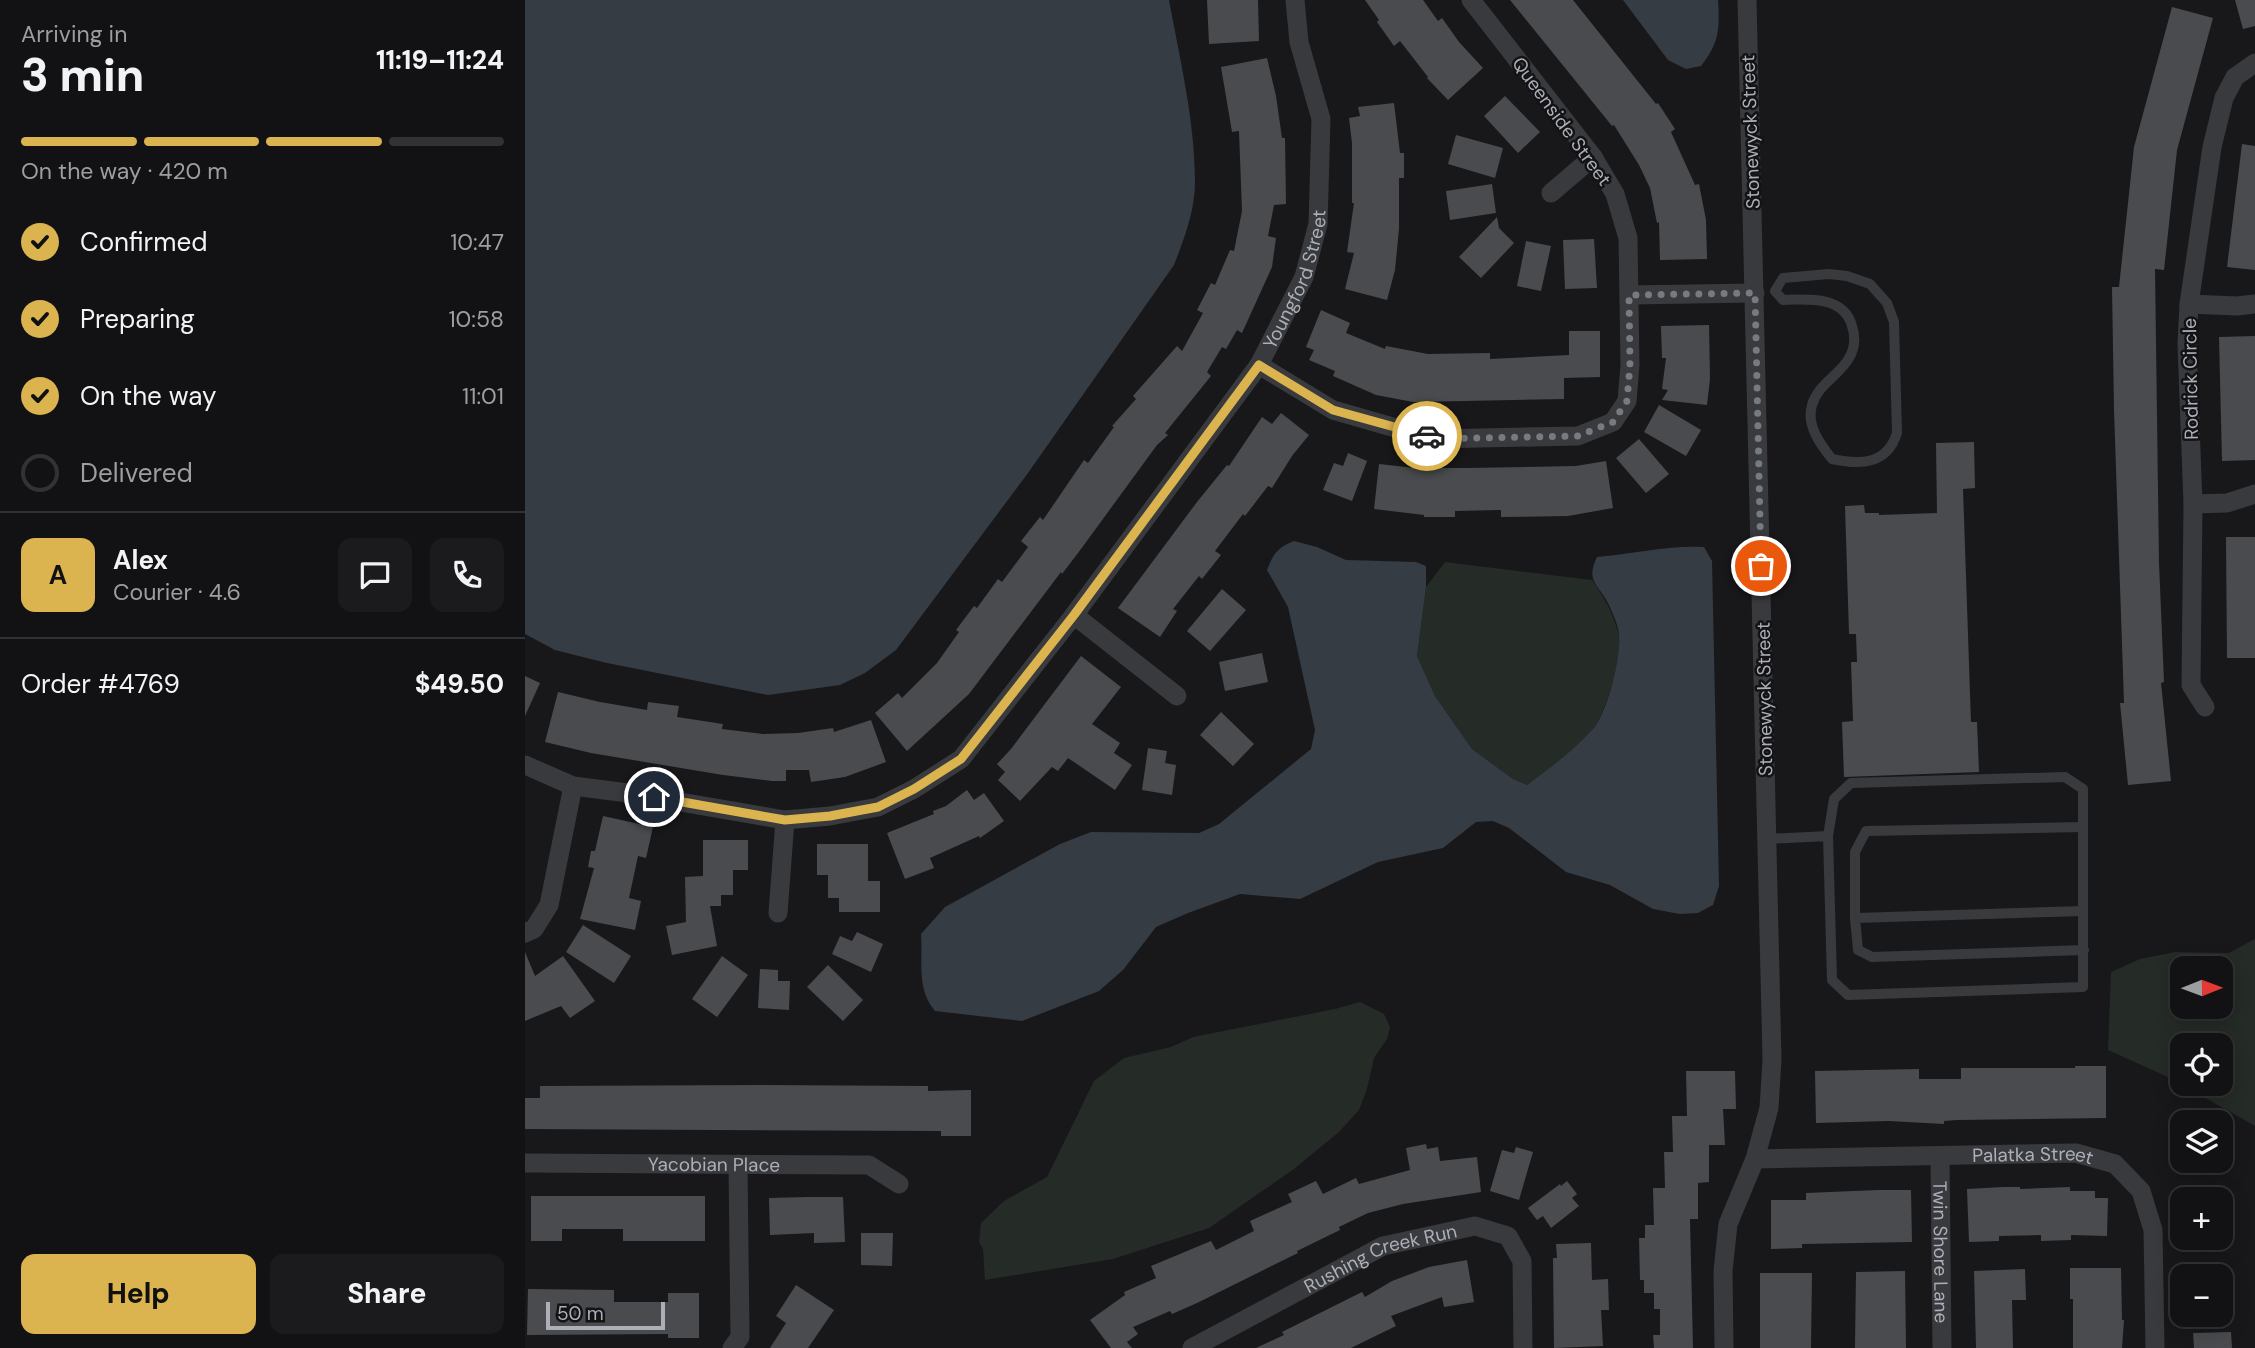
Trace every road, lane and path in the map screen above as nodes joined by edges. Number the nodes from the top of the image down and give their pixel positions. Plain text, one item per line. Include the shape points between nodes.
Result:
1 (1295, 0) edge
2 (1471, 0) edge
3 (1747, 0) edge
4 (2255, 63) edge
5 (1593, 157) junction
6 (1551, 193) dead end
7 (1775, 291) junction
8 (1755, 293) junction
9 (1629, 295) junction
10 (2189, 304) junction
11 (2255, 304) edge
12 (1259, 365) junction
13 (2255, 494) edge
14 (2193, 504) junction
15 (1074, 615) junction
16 (1177, 696) dead end
17 (2205, 707) dead end
18 (525, 765) edge
19 (573, 786) junction
20 (785, 820) junction
21 (2083, 827) junction
22 (1828, 836) junction
23 (1767, 839) junction
24 (2083, 911) junction
25 (778, 913) dead end
26 (1855, 918) junction
27 (525, 933) edge
28 (2084, 950) junction
29 (1940, 1156) junction
30 (1755, 1159) junction
31 (525, 1163) edge
32 (738, 1164) junction
33 (899, 1184) dead end
34 (731, 1348) edge
35 (1192, 1348) edge
36 (1523, 1348) edge
37 (1724, 1348) edge
38 (1942, 1348) edge
39 (2155, 1348) edge

1 - 12 street, Youngford Street via 1299,42 1321,119 1318,224 1304,277
2 - 5 street, Queenside Street
3 - 8 street, Stonewyck Street
4 - 10 street, Rodrick Circle via 2235,77 2224,98 2211,147
5 - 6 street
5 - 9 street, Queenside Street via 1615,194 1628,238
7 - 7 lane via 1783,300 1816,299 1849,315 1855,346 1812,405 1812,421 1815,435 1832,459 1873,461 1893,446 1897,421 1894,322 1887,303 1870,284 1838,275 1783,278
7 - 8 lane
8 - 9 street
8 - 23 street, Stonewyck Street
9 - 12 street, Queenside Street via 1627,401 1613,422 1578,436 1434,439 1333,410
10 - 11 street
10 - 14 street, Rodrick Circle
12 - 15 street, Youngford Street
13 - 14 street via 2227,503
14 - 17 street, Rodrick Circle via 2191,685
15 - 16 street
15 - 20 street, Youngford Street via 961,759 878,807
18 - 19 street, Youngford Street
19 - 20 street, Youngford Street
19 - 27 street via 549,905 534,929
20 - 25 street
21 - 22 lane via 2083,789 2065,777 1851,783 1834,799
21 - 24 lane
21 - 26 lane via 1866,831 1855,852
22 - 23 lane
22 - 28 lane via 1832,980 1848,995 2083,987
23 - 30 street, Stonewyck Street via 1772,1060 1769,1108
24 - 26 lane
24 - 28 lane
26 - 28 lane via 1858,950 1872,957
29 - 30 street, Palatka Street
29 - 38 street, Twin Shore Lane
29 - 39 street, Palatka Street via 2076,1153 2115,1164 2141,1191 2154,1230
30 - 37 street, Stonewyck Street via 1728,1224 1723,1270
31 - 32 street, Yacobian Place
32 - 33 street, Yacobian Place via 869,1165
32 - 34 street via 740,1336
35 - 36 street, Rushing Creek Run via 1383,1246 1475,1226 1508,1236 1522,1261

